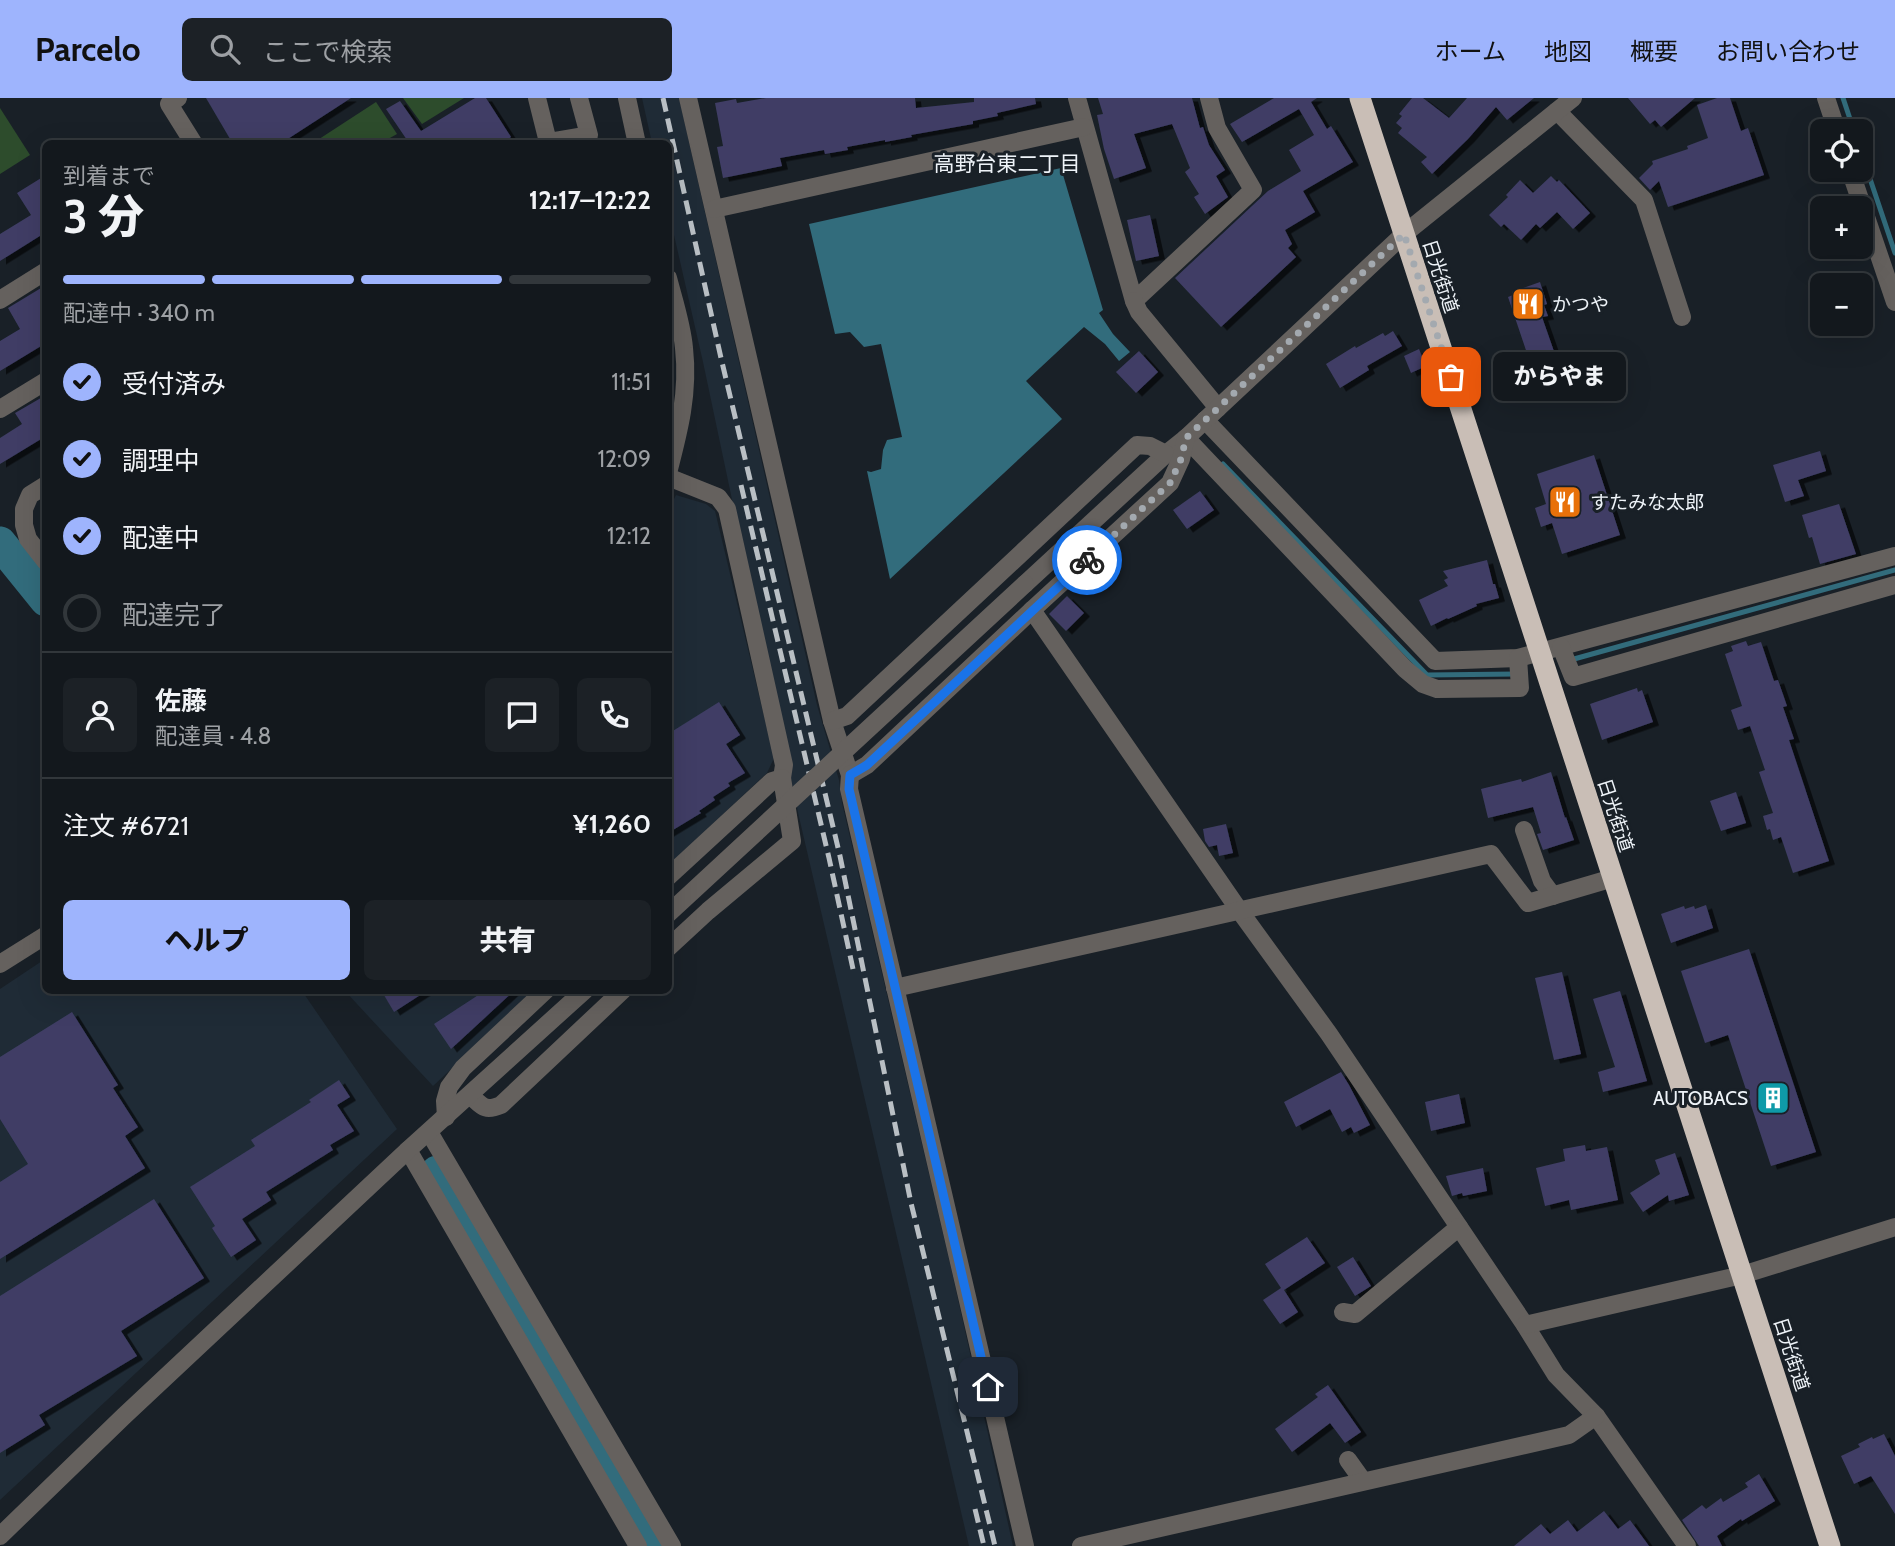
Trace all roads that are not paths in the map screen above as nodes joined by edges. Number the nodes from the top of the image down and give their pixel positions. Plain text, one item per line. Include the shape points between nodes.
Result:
1 (178, 98) edge
2 (537, 98) edge
3 (579, 98) edge
4 (627, 98) edge
5 (688, 98) edge
6 (1077, 98) edge
7 (1209, 98) edge
8 (1360, 98) edge
9 (1573, 98) edge
10 (1826, 98) edge
11 (1557, 111) junction
12 (1833, 119) edge
13 (1084, 127) junction
14 (192, 140) edge
15 (548, 140) edge
16 (560, 140) edge
17 (637, 140) edge
18 (1854, 182) edge
19 (713, 209) junction
20 (1404, 234) junction
21 (42, 274) edge
22 (672, 295) edge
23 (0, 300) edge
24 (1134, 301) junction
25 (1895, 302) edge
26 (1682, 317) dead end
27 (42, 384) edge
28 (0, 410) edge
29 (1211, 414) junction
30 (1186, 438) junction
31 (1166, 454) junction
32 (672, 459) edge
33 (672, 477) edge
34 (42, 488) edge
35 (1895, 555) edge
36 (42, 557) edge
37 (1895, 584) edge
38 (1032, 610) junction
39 (1551, 649) junction
40 (1518, 658) junction
41 (832, 721) junction
42 (850, 775) junction
43 (782, 778) junction
44 (1524, 830) dead end
45 (672, 873) edge
46 (1612, 878) junction
47 (1553, 896) junction
48 (672, 910) edge
49 (1239, 910) junction
50 (42, 938) edge
51 (672, 944) edge
52 (0, 964) edge
53 (895, 988) junction
54 (542, 994) edge
55 (581, 994) edge
56 (619, 994) edge
57 (470, 1095) junction
58 (446, 1117) junction
59 (429, 1132) junction
60 (408, 1150) junction
61 (1459, 1227) junction
62 (1895, 1227) edge
63 (1742, 1275) junction
64 (1343, 1312) dead end
65 (1525, 1325) junction
66 (1596, 1416) junction
67 (1348, 1460) dead end
68 (1363, 1482) junction
69 (0, 1536) edge
70 (638, 1546) edge
71 (672, 1546) edge
72 (1025, 1546) edge
73 (1081, 1546) edge
74 (1687, 1546) edge
75 (1830, 1546) edge

1 - 14 street via 169,104
2 - 15 street
3 - 16 street via 589,135
4 - 17 street
5 - 19 street
6 - 13 street
7 - 24 street via 1217,128 1253,190
8 - 20 highway, 日光街道
9 - 11 street
10 - 12 street
11 - 20 street
11 - 26 street via 1644,200
13 - 19 street
13 - 24 street
18 - 25 street
19 - 41 street
20 - 29 street
20 - 39 highway, 日光街道
21 - 23 street
22 - 32 street via 684,347 686,387
24 - 29 street
27 - 28 street
29 - 30 street
29 - 40 street via 1435,661
30 - 31 street
30 - 38 street via 1170,483
30 - 40 street via 1423,684 1437,689 1520,688
31 - 41 street via 1137,445 847,716
31 - 48 street, bridge
33 - 43 street via 718,497 727,509 784,765
34 - 36 street via 30,495 24,509 28,539
35 - 39 street
37 - 39 street via 1573,677
38 - 42 street via 867,765
38 - 49 street
39 - 40 street
39 - 46 highway, 日光街道
41 - 42 street
42 - 53 street via 849,789
43 - 45 street via 772,781
43 - 51 street via 792,841
44 - 47 street via 1542,881
46 - 47 street
46 - 63 highway, 日光街道
47 - 49 street via 1528,903 1491,855
49 - 53 street
49 - 61 street
50 - 52 street
53 - 72 street
54 - 58 street via 463,1068 449,1087
55 - 57 street
56 - 57 street via 501,1105 485,1109
57 - 58 street
58 - 59 street
59 - 60 street
59 - 71 street
60 - 69 street
60 - 70 street
61 - 64 street via 1355,1314
61 - 65 street
62 - 63 street
63 - 65 street
63 - 75 highway, 日光街道
65 - 66 street via 1556,1375
66 - 68 street via 1569,1435
66 - 74 street
67 - 68 street
68 - 73 street

